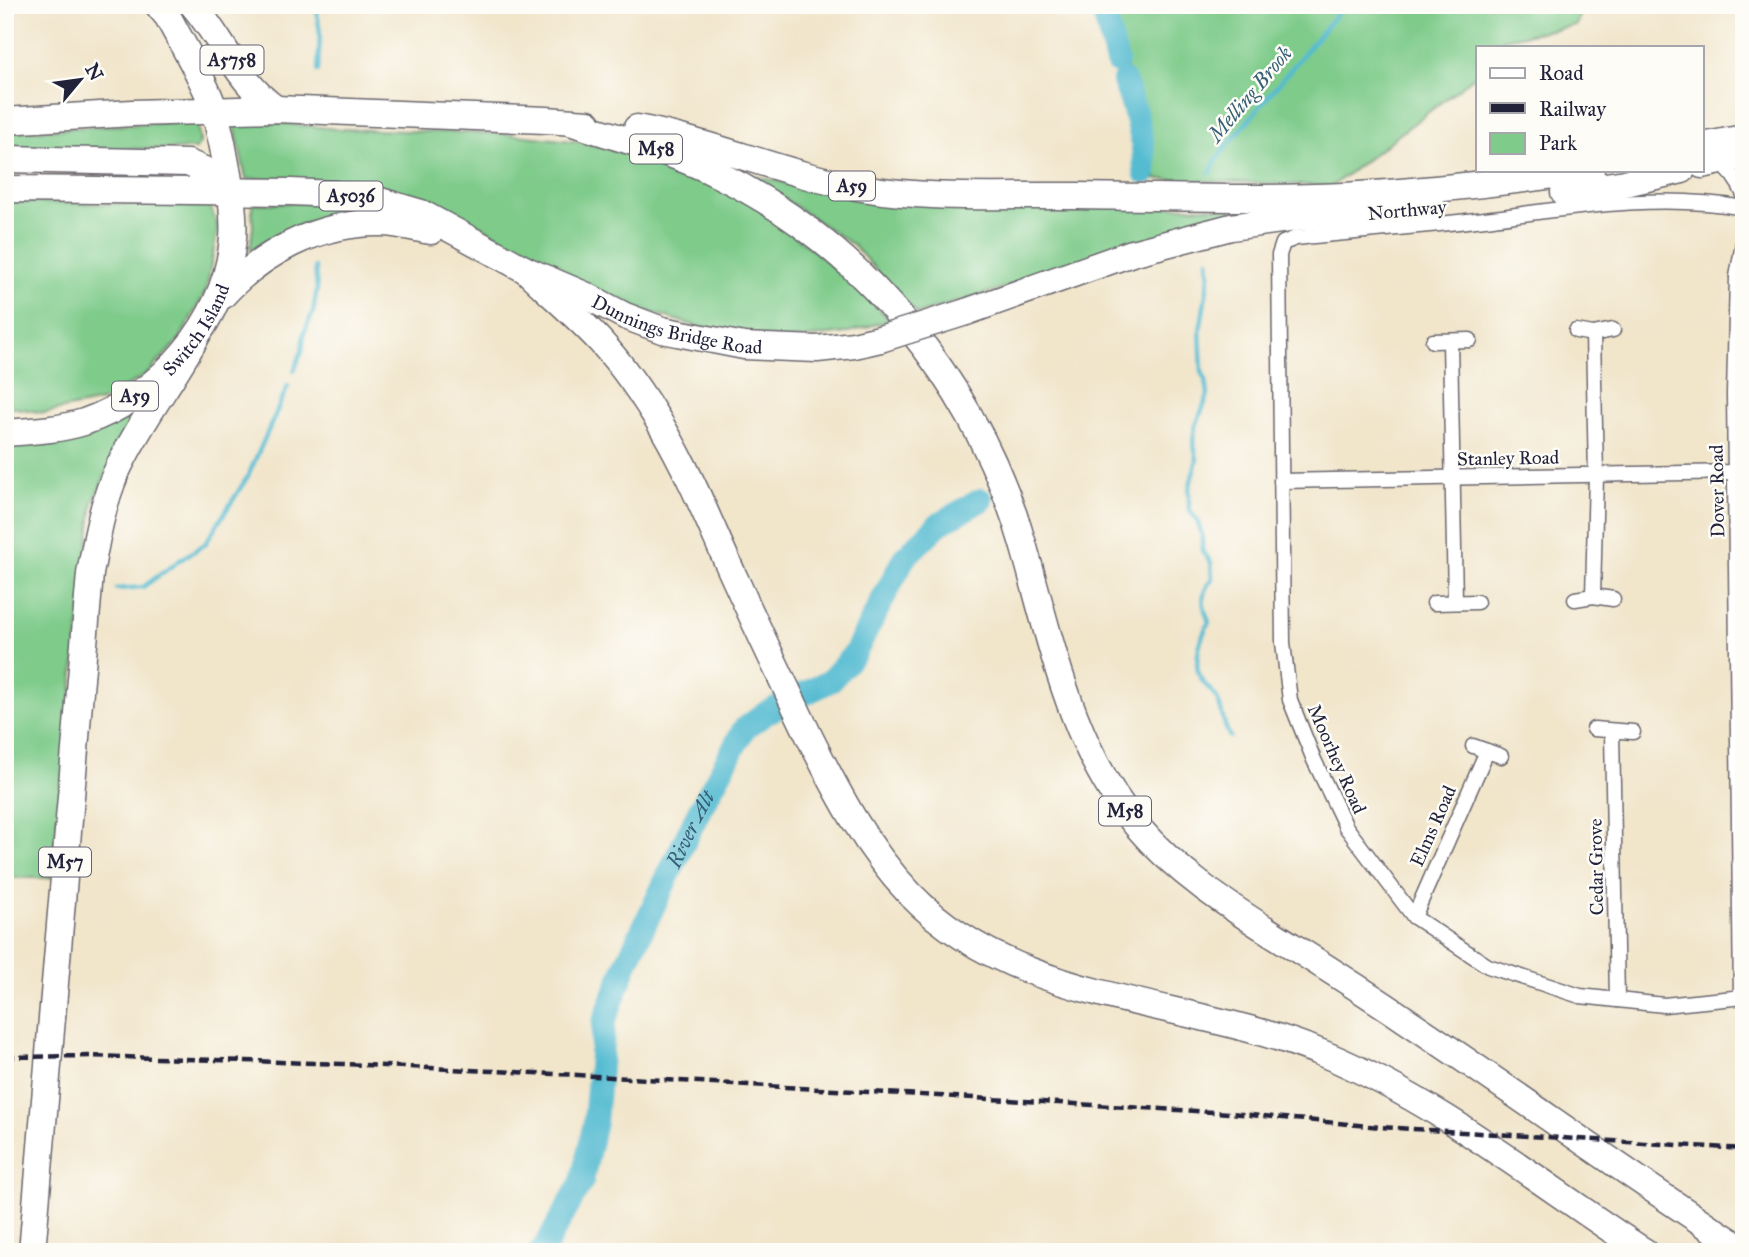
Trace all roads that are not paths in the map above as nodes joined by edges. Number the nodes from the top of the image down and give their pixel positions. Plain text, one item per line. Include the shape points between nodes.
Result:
1 (158, 5) edge
2 (193, 5) edge
3 (275, 109) junction
4 (214, 110) junction
5 (5, 121) edge
6 (573, 123) junction
7 (1744, 138) edge
8 (1716, 157) edge
9 (5, 159) edge
10 (200, 166) junction
11 (1576, 172) edge
12 (1673, 172) edge
13 (5, 189) edge
14 (191, 191) junction
15 (230, 192) junction
16 (1744, 195) edge
17 (1744, 208) edge
18 (1744, 237) edge
19 (463, 238) junction
20 (1282, 245) joint
21 (1132, 253) joint
22 (526, 270) junction
23 (1744, 288) edge
24 (216, 301) junction
25 (1737, 303) junction
26 (1614, 330) dead end
27 (1576, 331) dead end
28 (1593, 334) junction
29 (195, 340) junction
30 (1470, 340) dead end
31 (1433, 341) dead end
32 (1450, 341) junction
33 (1739, 394) edge
34 (5, 419) edge
35 (34, 431) junction
36 (5, 433) edge
37 (1736, 472) junction
38 (1596, 475) junction
39 (1453, 478) junction
40 (1281, 481) junction
41 (1740, 510) edge
42 (1593, 596) junction
43 (1575, 599) dead end
44 (1613, 599) dead end
45 (1455, 601) junction
46 (1476, 602) dead end
47 (1434, 603) dead end
48 (1594, 729) dead end
49 (1612, 732) junction
50 (1633, 733) dead end
51 (1501, 756) dead end
52 (1742, 853) edge
53 (1414, 917) junction
54 (1742, 997) edge
55 (1617, 1000) junction
56 (1744, 1250) edge
57 (32, 1252) edge
58 (1645, 1252) edge

1 - 4 highway, Switch Island / A5758
2 - 3 highway, A5758 via 247,85
3 - 4 highway
3 - 6 highway, A59
4 - 5 highway
4 - 10 highway
4 - 15 highway, Switch Island / A5758
6 - 11 highway, Northway / A59 via 614,124 666,134 818,179 923,194 1289,197 1436,190
6 - 56 highway, M58 via 694,163 763,199 846,260 922,341 970,420 1006,495 1080,730 1110,790 1152,842 1222,900
7 - 8 highway
8 - 16 street
9 - 10 highway via 159,161
10 - 14 highway
10 - 15 highway
12 - 21 highway, Northway / A59 via 1536,197 1231,226
13 - 14 highway, A5036
14 - 15 highway, A5036
15 - 19 highway, Dunnings Bridge Road / A5036 via 335,194 380,201 421,214
15 - 24 highway, Switch Island / A5758 via 231,253
17 - 20 street, Northway via 1714,203 1583,205 1296,238
18 - 25 street, Dover Road
19 - 22 highway, Dunnings Bridge Road / A59
19 - 24 highway, A59 via 379,222 341,227 282,247 239,276
20 - 40 street, Moorhey Road
21 - 22 highway, Dunnings Bridge Road / A59, bridge via 880,339 817,349 744,346 662,330
22 - 58 highway via 601,343 648,403 691,482 836,790 883,864 921,905 979,948 1013,964 1058,980 1234,1024 1352,1066 1420,1102
23 - 25 street
24 - 29 highway, Switch Island / A59
25 - 33 street, Dover Road
26 - 28 street
27 - 28 street
28 - 38 street
29 - 35 highway, Switch Island / A59 via 129,400 85,421
29 - 57 highway, M57 via 115,476 90,574
30 - 32 street
31 - 32 street
32 - 39 street
33 - 37 street, Dover Road
34 - 35 highway
35 - 36 highway, Switch Island / A59
37 - 38 street, Stanley Road
37 - 41 street, Dover Road
38 - 39 street, Stanley Road
38 - 42 street
39 - 40 street, Stanley Road
39 - 45 street
40 - 53 street, Moorhey Road via 1283,643 1290,699 1346,827
41 - 52 street, Dover Road
42 - 43 street
42 - 44 street
45 - 46 street
45 - 47 street
48 - 49 street
49 - 50 street
49 - 55 street, Cedar Grove
51 - 53 street, Elms Road via 1480,748
52 - 54 street, Dover Road
53 - 55 street, Moorhey Road via 1488,966 1580,996
54 - 55 street, Moorhey Road via 1664,1005

